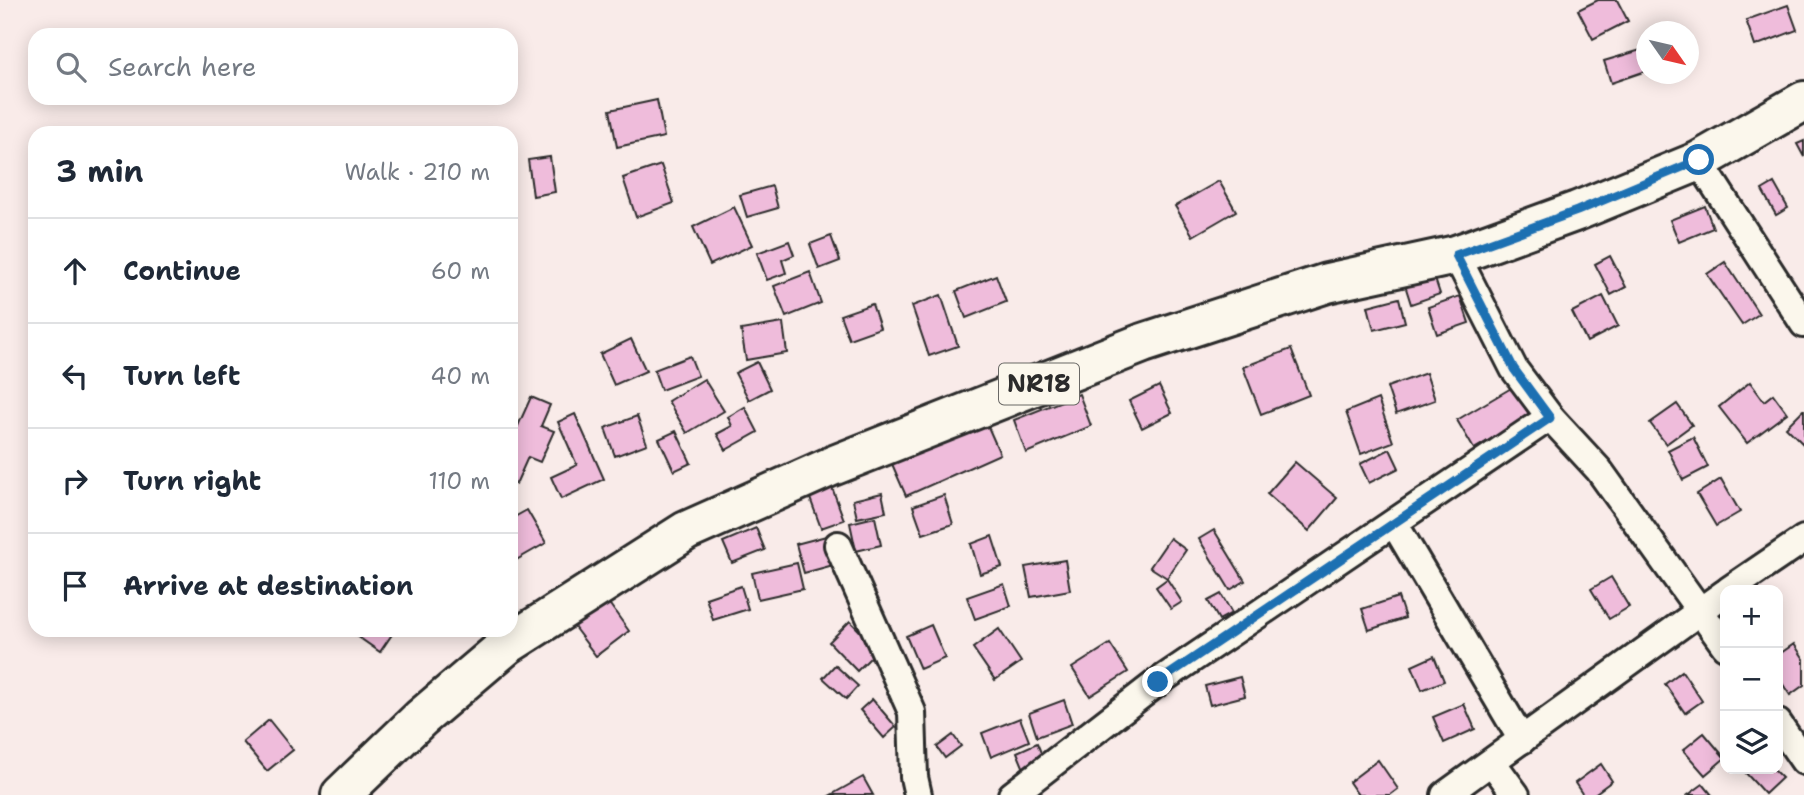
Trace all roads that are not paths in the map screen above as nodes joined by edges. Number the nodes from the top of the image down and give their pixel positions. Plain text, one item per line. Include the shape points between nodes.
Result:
1 (1804, 101) edge
2 (1699, 160) junction
3 (1456, 255) junction
4 (1804, 324) edge
5 (1550, 418) junction
6 (1394, 523) junction
7 (1804, 539) edge
8 (838, 545) dead end
9 (1737, 585) edge
10 (1720, 597) edge
11 (1701, 610) junction
12 (1720, 638) edge
13 (1783, 730) edge
14 (1521, 740) junction
15 (1804, 761) edge
16 (1492, 762) junction
17 (341, 795) edge
18 (918, 795) edge
19 (1012, 795) edge
20 (1446, 795) edge
21 (1516, 795) edge

1 - 2 main road, NR18
2 - 3 main road, NR18
2 - 4 street
3 - 5 street via 1514,369
3 - 17 main road, NR18 via 1327,283 1143,343 832,466 686,531 507,645
5 - 6 street
5 - 11 street via 1599,470
6 - 14 street
6 - 19 street via 1158,682
7 - 9 street
8 - 18 street via 912,712
10 - 11 street
11 - 12 street
11 - 14 street
13 - 15 street
14 - 16 street
16 - 20 street
16 - 21 street

